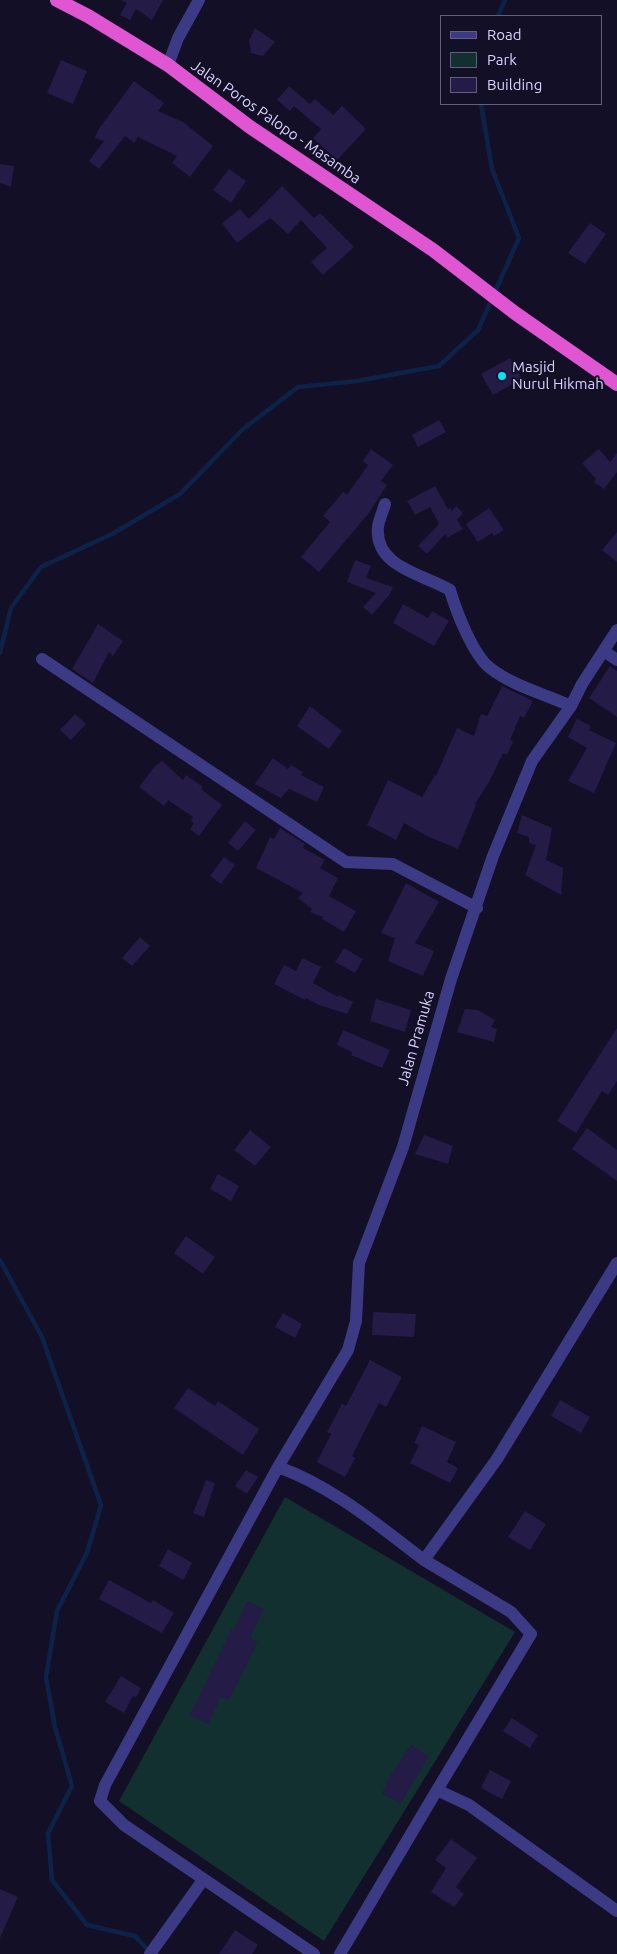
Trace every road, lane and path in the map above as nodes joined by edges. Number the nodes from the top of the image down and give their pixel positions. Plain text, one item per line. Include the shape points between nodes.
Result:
1 (57, 0) edge
2 (199, 0) edge
3 (168, 65) junction
4 (617, 384) edge
5 (385, 504) dead end
6 (617, 630) edge
7 (604, 651) junction
8 (42, 659) dead end
9 (617, 660) edge
10 (571, 706) junction
11 (477, 908) junction
12 (617, 1264) edge
13 (278, 1467) junction
14 (424, 1560) junction
15 (437, 1790) junction
16 (203, 1880) junction
17 (617, 1911) edge
18 (150, 1954) edge
19 (314, 1954) edge
20 (340, 1954) edge

1 - 3 highway, Jalan Poros Palopo - Masamba
2 - 3 street via 178,38
3 - 4 highway, Jalan Poros Palopo - Masamba via 250,127 391,220 514,313
5 - 10 street via 378,527 387,557 397,566 450,590 472,642 489,668
6 - 7 street, Jalan Pramuka
7 - 9 street
7 - 10 street, Jalan Pramuka
8 - 11 street via 346,862 393,864
10 - 11 street, Jalan Pramuka via 532,761 493,856
11 - 13 street, Jalan Pramuka via 451,979 402,1147 359,1263 353,1336 348,1350
12 - 14 street via 497,1458
13 - 14 street via 301,1475 328,1492
13 - 16 street, Jalan Pramuka via 105,1786 100,1801 124,1825
14 - 15 street via 511,1612 532,1634
15 - 17 street via 469,1805
15 - 20 street
16 - 18 street
16 - 19 street

